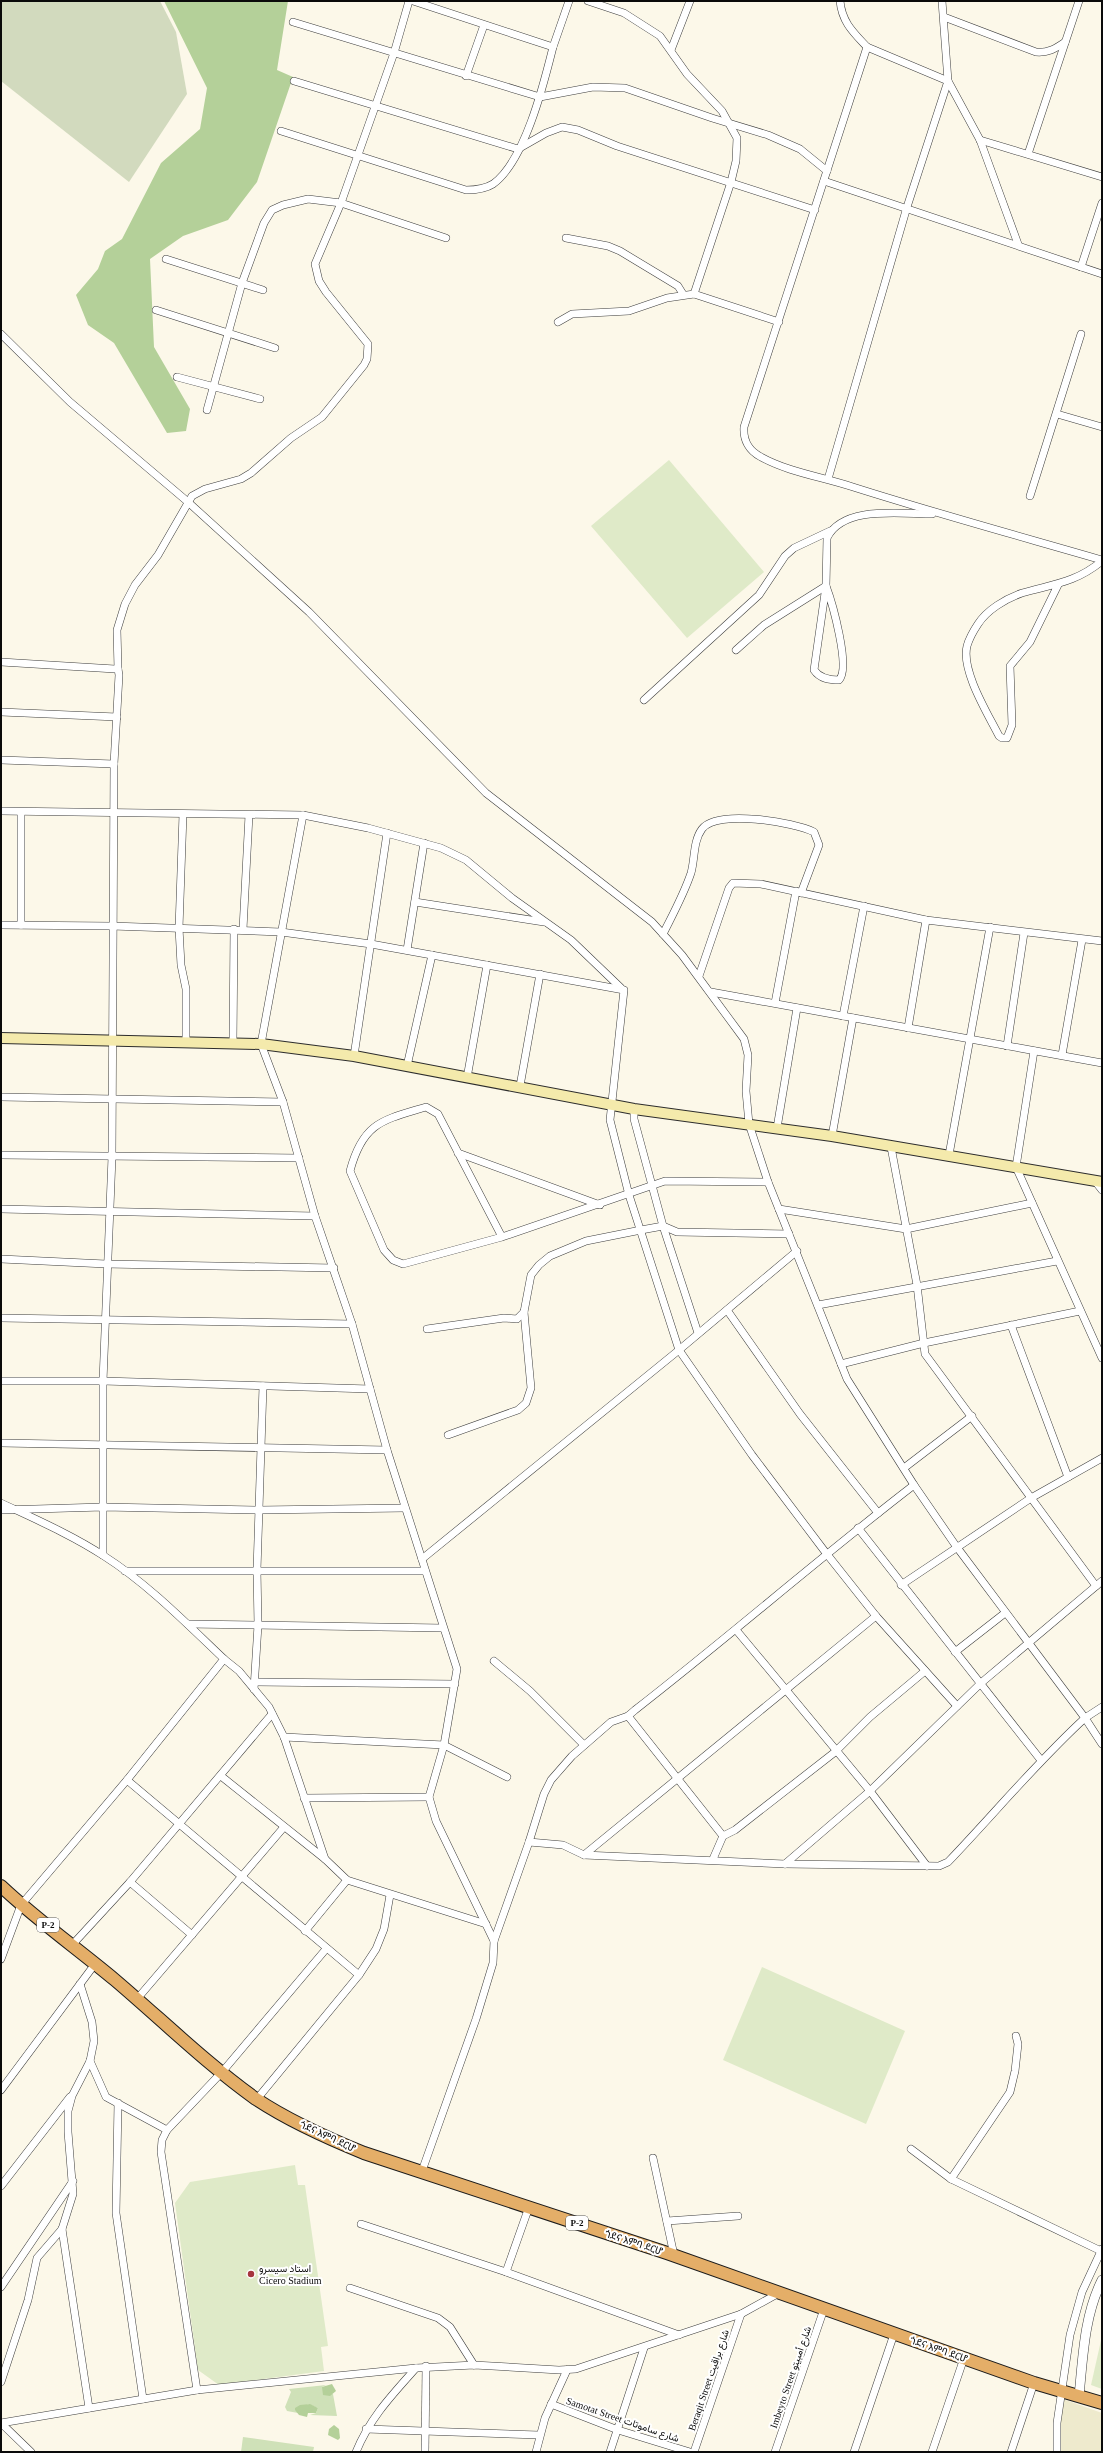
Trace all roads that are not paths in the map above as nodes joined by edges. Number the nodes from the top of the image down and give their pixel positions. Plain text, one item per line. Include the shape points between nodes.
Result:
1 (409, 1) edge
2 (413, 1) edge
3 (569, 1) edge
4 (588, 1) edge
5 (690, 1) edge
6 (840, 1) edge
7 (942, 1) edge
8 (1079, 1) edge
9 (944, 17) junction
10 (293, 22) dead end
11 (484, 25) junction
12 (1065, 42) junction
13 (553, 47) junction
14 (867, 47) junction
15 (671, 50) junction
16 (394, 53) junction
17 (466, 76) junction
18 (294, 81) dead end
19 (948, 81) junction
20 (540, 97) junction
21 (375, 105) junction
22 (731, 124) junction
23 (281, 131) dead end
24 (980, 140) junction
25 (518, 149) junction
26 (1028, 154) junction
27 (356, 155) junction
28 (827, 171) junction
29 (1102, 177) edge
30 (824, 181) junction
31 (731, 182) junction
32 (341, 203) junction
33 (1102, 203) edge
34 (907, 207) junction
35 (815, 210) junction
36 (446, 238) dead end
37 (566, 238) dead end
38 (1018, 244) junction
39 (166, 259) dead end
40 (1081, 267) junction
41 (1102, 274) edge
42 (242, 283) junction
43 (264, 290) dead end
44 (683, 294) junction
45 (694, 294) junction
46 (156, 310) dead end
47 (558, 322) dead end
48 (779, 322) junction
49 (1, 334) edge
50 (227, 334) junction
51 (1081, 334) dead end
52 (276, 348) dead end
53 (177, 377) dead end
54 (212, 386) junction
55 (260, 399) dead end
56 (206, 410) dead end
57 (1057, 414) junction
58 (1102, 427) edge
59 (828, 479) junction
60 (1030, 496) dead end
61 (188, 502) junction
62 (940, 514) junction
63 (830, 531) junction
64 (1102, 560) edge
65 (1058, 585) junction
66 (826, 586) junction
67 (736, 650) dead end
68 (1, 662) edge
69 (118, 669) junction
70 (644, 700) dead end
71 (1, 712) edge
72 (117, 717) junction
73 (1, 760) edge
74 (114, 764) junction
75 (1, 811) edge
76 (21, 812) junction
77 (113, 813) junction
78 (183, 814) junction
79 (249, 815) junction
80 (303, 815) junction
81 (387, 833) junction
82 (424, 843) junction
83 (798, 892) junction
84 (415, 902) junction
85 (864, 906) junction
86 (926, 920) junction
87 (546, 923) junction
88 (1, 925) edge
89 (21, 926) junction
90 (112, 926) junction
91 (990, 927) junction
92 (180, 928) junction
93 (234, 929) junction
94 (243, 930) junction
95 (281, 932) junction
96 (1024, 932) junction
97 (663, 934) junction
98 (1082, 940) junction
99 (1102, 941) edge
100 (372, 944) junction
101 (407, 950) junction
102 (432, 955) junction
103 (487, 964) junction
104 (540, 974) junction
105 (699, 976) junction
106 (622, 989) junction
107 (711, 992) junction
108 (775, 1003) junction
109 (798, 1008) junction
110 (842, 1016) junction
111 (853, 1018) junction
112 (908, 1028) junction
113 (1, 1038) edge
114 (970, 1039) junction
115 (111, 1040) junction
116 (186, 1041) junction
117 (233, 1043) junction
118 (261, 1044) junction
119 (1007, 1046) junction
120 (1034, 1051) junction
121 (1062, 1055) junction
122 (354, 1056) junction
123 (1102, 1063) edge
124 (407, 1066) junction
125 (467, 1078) junction
126 (520, 1086) junction
127 (1, 1097) edge
128 (110, 1100) junction
129 (283, 1102) junction
130 (611, 1103) junction
131 (634, 1109) junction
132 (749, 1124) junction
133 (777, 1128) junction
134 (832, 1136) junction
135 (891, 1146) junction
136 (458, 1153) junction
137 (1, 1155) edge
138 (949, 1155) junction
139 (112, 1157) junction
140 (299, 1158) junction
141 (1016, 1167) junction
142 (768, 1182) junction
143 (1098, 1182) edge
144 (652, 1184) junction
145 (1102, 1190) edge
146 (628, 1195) junction
147 (1032, 1203) junction
148 (600, 1205) junction
149 (1, 1209) edge
150 (779, 1209) junction
151 (109, 1212) junction
152 (315, 1216) junction
153 (663, 1226) junction
154 (906, 1229) junction
155 (642, 1230) junction
156 (789, 1234) junction
157 (502, 1237) junction
158 (796, 1251) junction
159 (1, 1259) edge
160 (1057, 1261) junction
161 (106, 1264) junction
162 (334, 1268) junction
163 (917, 1285) junction
164 (818, 1304) junction
165 (727, 1310) junction
166 (524, 1312) junction
167 (1080, 1312) junction
168 (1, 1318) edge
169 (104, 1320) junction
170 (352, 1324) junction
171 (1011, 1325) junction
172 (427, 1329) dead end
173 (698, 1333) junction
174 (924, 1343) junction
175 (679, 1350) junction
176 (1102, 1358) edge
177 (841, 1364) junction
178 (1, 1381) edge
179 (103, 1381) junction
180 (263, 1386) junction
181 (370, 1389) junction
182 (972, 1416) junction
183 (448, 1435) dead end
184 (1, 1443) edge
185 (102, 1445) junction
186 (261, 1447) junction
187 (387, 1450) junction
188 (1102, 1458) edge
189 (904, 1468) junction
190 (1068, 1477) junction
191 (914, 1485) junction
192 (1031, 1498) junction
193 (1, 1503) edge
194 (103, 1507) junction
195 (405, 1508) junction
196 (13, 1509) junction
197 (1, 1510) edge
198 (259, 1510) junction
199 (878, 1513) junction
200 (858, 1528) junction
201 (956, 1546) junction
202 (826, 1553) junction
203 (103, 1555) junction
204 (422, 1560) junction
205 (125, 1570) junction
206 (257, 1570) junction
207 (425, 1571) junction
208 (1102, 1581) edge
209 (901, 1585) junction
210 (1096, 1586) junction
211 (1005, 1613) junction
212 (876, 1616) junction
213 (188, 1624) junction
214 (258, 1625) junction
215 (443, 1628) junction
216 (737, 1631) junction
217 (1028, 1642) junction
218 (955, 1652) junction
219 (224, 1659) junction
220 (494, 1662) dead end
221 (925, 1671) junction
222 (981, 1683) junction
223 (455, 1684) junction
224 (255, 1685) junction
225 (785, 1691) junction
226 (957, 1706) junction
227 (1102, 1707) edge
228 (272, 1714) junction
229 (628, 1716) junction
230 (1085, 1718) junction
231 (284, 1737) junction
232 (1102, 1744) edge
233 (444, 1745) junction
234 (584, 1745) junction
235 (835, 1752) junction
236 (1040, 1759) junction
237 (221, 1776) junction
238 (507, 1777) dead end
239 (127, 1780) junction
240 (677, 1780) junction
241 (870, 1791) junction
242 (429, 1797) junction
243 (304, 1798) junction
244 (178, 1824) junction
245 (284, 1827) junction
246 (723, 1836) junction
247 (529, 1842) junction
248 (584, 1855) junction
249 (326, 1859) junction
250 (713, 1859) junction
251 (785, 1864) junction
252 (927, 1866) junction
253 (242, 1877) junction
254 (347, 1880) junction
255 (130, 1882) junction
256 (1, 1886) edge
257 (390, 1895) junction
258 (21, 1905) junction
259 (486, 1924) junction
260 (305, 1931) junction
261 (192, 1935) junction
262 (494, 1941) junction
263 (73, 1944) junction
264 (326, 1949) junction
265 (1, 1959) edge
266 (95, 1964) junction
267 (359, 1974) junction
268 (80, 1984) junction
269 (137, 1999) junction
270 (1016, 2036) dead end
271 (90, 2061) junction
272 (223, 2071) junction
273 (1, 2090) edge
274 (72, 2096) junction
275 (257, 2099) junction
276 (118, 2103) junction
277 (168, 2130) junction
278 (911, 2149) dead end
279 (653, 2158) dead end
280 (422, 2170) junction
281 (951, 2179) junction
282 (73, 2180) junction
283 (1, 2186) edge
284 (529, 2207) junction
285 (738, 2216) dead end
286 (667, 2220) junction
287 (361, 2224) dead end
288 (62, 2229) junction
289 (1102, 2250) edge
290 (674, 2255) junction
291 (506, 2272) junction
292 (1102, 2280) edge
293 (1, 2287) edge
294 (350, 2288) dead end
295 (781, 2292) junction
296 (824, 2309) junction
297 (741, 2314) junction
298 (894, 2334) junction
299 (679, 2335) junction
300 (644, 2348) junction
301 (964, 2358) junction
302 (474, 2365) junction
303 (426, 2366) junction
304 (416, 2368) junction
305 (567, 2370) junction
306 (1, 2382) edge
307 (1034, 2383) junction
308 (197, 2390) junction
309 (1063, 2391) junction
310 (1079, 2396) junction
311 (143, 2399) junction
312 (1102, 2403) edge
313 (551, 2404) junction
314 (89, 2408) junction
315 (1, 2423) edge
316 (366, 2429) junction
317 (618, 2430) junction
318 (425, 2431) junction
319 (539, 2434) junction
320 (31, 2452) edge
321 (356, 2452) edge
322 (425, 2452) edge
323 (536, 2452) edge
324 (610, 2452) edge
325 (690, 2452) edge
326 (694, 2452) edge
327 (775, 2452) edge
328 (854, 2452) edge
329 (932, 2452) edge
330 (1011, 2452) edge
331 (1057, 2452) edge

1 - 16 street
2 - 11 street
3 - 13 street
4 - 15 street via 624,13 641,23 660,36
5 - 15 street
6 - 14 street via 842,15 848,28
7 - 9 street
8 - 12 street
9 - 12 street via 1036,52 1045,53
9 - 19 street
10 - 16 street
11 - 13 street
11 - 17 street
12 - 26 street
13 - 20 street
14 - 19 street
14 - 28 street
15 - 22 street via 687,74 722,110
16 - 17 street
16 - 21 street
17 - 20 street
18 - 21 street
19 - 24 street
19 - 34 street
20 - 22 street via 593,87 625,88
20 - 25 street
21 - 25 street
21 - 27 street
22 - 28 street via 768,135 800,149
22 - 31 street via 737,138 736,161
23 - 27 street
24 - 26 street
24 - 38 street
25 - 27 street via 507,169 493,184 479,190 466,190
25 - 31 street via 562,127 578,130 617,146
26 - 29 street
27 - 32 street
28 - 30 street
30 - 34 street
30 - 35 street
31 - 35 street
31 - 45 street
32 - 36 street
32 - 42 street via 308,199 272,210 264,223
32 - 61 street via 315,268 326,292 368,344 367,359 322,416 291,438 252,473 242,479 197,492
33 - 40 street
34 - 38 street
34 - 59 street
35 - 48 street
37 - 44 street via 608,246 620,251 678,286
38 - 40 street
39 - 42 street
40 - 41 street
42 - 43 street
42 - 50 street
44 - 45 street
44 - 47 street via 629,311 572,314
45 - 48 street
46 - 50 street
48 - 59 street via 743,436 750,448 760,457
49 - 61 street via 70,402
50 - 52 street
50 - 54 street
51 - 57 street
53 - 54 street
54 - 55 street
54 - 56 street
57 - 58 street
57 - 60 street
59 - 62 street
61 - 69 street via 158,556 135,584 125,604 117,630
61 - 97 street via 308,612 486,793 652,922
62 - 63 street via 856,516 839,522
62 - 64 street
63 - 66 street via 827,538
63 - 70 street via 794,548 785,556 759,595
64 - 65 street via 1088,573
65 - 65 street via 1030,642 1010,666 1012,726 1007,738 1002,738 973,681 967,661 967,646 984,615 997,606 1021,594
66 - 66 street via 838,619 844,668 839,680 829,680 814,670
66 - 67 street via 764,625
68 - 69 street
69 - 72 street
71 - 72 street
72 - 74 street
73 - 74 street
74 - 77 street
75 - 76 street
76 - 77 street
76 - 89 street
77 - 78 street
77 - 90 street
78 - 79 street
78 - 92 street
79 - 80 street
79 - 94 street
80 - 81 street
80 - 95 street
81 - 82 street
81 - 100 street
82 - 84 street
82 - 87 street via 466,860
83 - 85 street
83 - 97 street via 819,845 814,832 786,822 742,818 709,823 700,832 691,872
83 - 105 street via 744,882 731,885
83 - 108 street
84 - 87 street
84 - 101 street
85 - 86 street
85 - 110 street
86 - 91 street
86 - 112 street
87 - 106 street via 571,940
88 - 89 street
89 - 90 street
90 - 92 street
90 - 115 street
91 - 96 street
91 - 114 street
92 - 93 street
92 - 116 street via 181,965 186,989
93 - 94 street
93 - 117 street
94 - 95 street
95 - 100 street
95 - 118 street
96 - 98 street
96 - 119 street
97 - 105 street
98 - 99 street
98 - 121 street
100 - 101 street
100 - 122 street
101 - 102 street
102 - 103 street
102 - 124 street
103 - 104 street
103 - 125 street
104 - 106 street
104 - 126 street
105 - 107 street
106 - 130 street via 624,994
107 - 108 street
107 - 132 street via 744,1039 748,1055 746,1092
108 - 109 street
109 - 110 street
109 - 133 street
110 - 111 street
111 - 112 street
111 - 134 street
112 - 114 street
113 - 115 main road
114 - 119 street
114 - 138 street
115 - 116 main road
115 - 128 street
116 - 117 main road
117 - 118 main road
118 - 122 main road
118 - 129 street
119 - 120 street
120 - 121 street
120 - 141 street
121 - 123 street
122 - 124 main road
124 - 125 main road
125 - 126 main road
126 - 130 main road
127 - 128 street
128 - 129 street
128 - 139 street
129 - 140 street
130 - 131 main road
130 - 146 street via 610,1120
131 - 132 main road
131 - 144 street via 634,1119
132 - 133 main road
132 - 142 street
133 - 134 main road
134 - 135 main road
135 - 138 main road
135 - 154 street
136 - 148 street
136 - 157 street
136 - 157 street via 438,1114 426,1107 382,1121 369,1132 353,1160 350,1171 384,1250 393,1260 404,1264
137 - 139 street
138 - 141 main road
139 - 140 street
139 - 151 street
140 - 152 street
141 - 143 main road
141 - 147 street
142 - 144 street via 665,1181
142 - 150 street
143 - 145 street
144 - 146 street
144 - 153 street
146 - 148 street
146 - 155 street
147 - 154 street
147 - 160 street
148 - 157 street
149 - 151 street
150 - 154 street
150 - 156 street
151 - 152 street
151 - 161 street
152 - 162 street
153 - 155 street
153 - 156 street via 677,1232
153 - 173 street
154 - 163 street
155 - 166 street via 586,1241 550,1256 531,1275
155 - 175 street
156 - 158 street
158 - 164 street
158 - 165 street
159 - 161 street
160 - 163 street
160 - 167 street
161 - 162 street
161 - 169 street
162 - 170 street
163 - 164 street
163 - 174 street
164 - 177 street
165 - 173 street
165 - 199 street via 800,1414
166 - 172 street via 517,1319 504,1318
166 - 183 street via 531,1388 526,1403 518,1410
167 - 171 street
167 - 176 street
168 - 169 street
169 - 170 street
169 - 179 street
170 - 181 street
171 - 174 street
171 - 190 street
173 - 175 street
174 - 177 street
174 - 182 street via 925,1354
175 - 202 street via 752,1455
175 - 204 street
177 - 189 street via 847,1380
178 - 179 street
179 - 180 street
179 - 185 street
180 - 181 street
180 - 186 street
181 - 187 street
182 - 189 street
182 - 192 street
184 - 185 street
185 - 186 street
185 - 194 street
186 - 187 street
186 - 198 street
187 - 195 street
188 - 190 street
189 - 191 street
190 - 192 street
191 - 199 street
191 - 201 street
192 - 201 street
192 - 210 street
193 - 196 street
194 - 196 street
194 - 198 street
194 - 203 street
195 - 198 street
195 - 204 street
196 - 197 street
196 - 203 street
198 - 206 street
199 - 200 street
200 - 202 street
200 - 209 street
201 - 209 street
201 - 211 street
202 - 212 street
202 - 216 street
203 - 205 street
204 - 207 street
205 - 206 street
205 - 213 street
206 - 207 street
206 - 214 street
207 - 215 street
208 - 210 street
209 - 218 street
210 - 217 street
211 - 217 street
211 - 218 street
212 - 221 street
212 - 225 street
213 - 214 street
213 - 219 street
214 - 215 street
214 - 224 street
215 - 223 street via 457,1669
216 - 225 street
216 - 229 street
217 - 222 street
217 - 230 street
218 - 222 street
219 - 224 street
219 - 239 street
220 - 234 street via 525,1687
221 - 226 street
221 - 235 street via 870,1716
222 - 226 street
222 - 236 street
223 - 224 street
223 - 233 street
224 - 228 street
225 - 235 street
225 - 240 street
226 - 241 street
227 - 230 street
228 - 231 street
228 - 237 street
229 - 234 street via 611,1722
229 - 240 street
230 - 232 street
230 - 236 street
231 - 233 street
231 - 243 street
233 - 238 street
233 - 242 street
234 - 247 street via 551,1780
235 - 241 street
235 - 246 street via 740,1826
236 - 252 street via 1011,1795 948,1862 939,1866
237 - 244 street
237 - 245 street
239 - 244 street
239 - 258 street
240 - 246 street
240 - 248 street
241 - 251 street
241 - 252 street
242 - 243 street
242 - 259 street via 436,1821
243 - 249 street
244 - 253 street
244 - 255 street
245 - 249 street
245 - 253 street
246 - 250 street
247 - 248 street via 564,1845
247 - 262 street
248 - 250 street
249 - 254 street
250 - 251 street
251 - 252 street
253 - 260 street
253 - 261 street
254 - 257 street
254 - 260 street
255 - 261 street
255 - 263 street
256 - 258 highway, P-2
257 - 259 street
257 - 267 street via 384,1929 376,1949
258 - 263 highway, P-2
258 - 265 street
259 - 262 street
260 - 264 street
261 - 269 street
262 - 280 street via 493,1963 476,2019
263 - 266 highway, P-2
264 - 267 street
264 - 272 street
266 - 268 street
266 - 269 highway, ጎደና እምባ ደርሆ / P-2
267 - 275 street
268 - 271 street via 92,2022 94,2041
268 - 273 street
269 - 272 highway, ጎደና እምባ ደርሆ / P-2
270 - 281 street via 1018,2044 1010,2092
271 - 274 street
271 - 276 street via 104,2094
272 - 275 highway, ጎደና እምባ ደርሆ / P-2
272 - 277 street
274 - 282 street via 68,2132
274 - 283 street
275 - 280 highway, ጎደና እምባ ደርሆ / P-2 via 341,2144
276 - 277 street
276 - 311 street via 116,2213
277 - 308 street via 162,2140 161,2152
278 - 281 street
279 - 286 street
280 - 284 highway, ጎደና እምባ ደርሆ / P-2
281 - 289 street
282 - 288 street via 74,2194
282 - 293 street
284 - 290 highway, ጎደና እምባ ደርሆ / P-2
284 - 291 street
285 - 286 street
286 - 290 street
287 - 291 street
288 - 306 street via 37,2258 28,2300
288 - 314 street
289 - 309 street via 1076,2310
290 - 295 highway, ጎደና እምባ ደርሆ / P-2
291 - 299 street
292 - 310 street via 1088,2317
294 - 302 street via 438,2318 450,2327
295 - 296 highway, ጎደና እምባ ደርሆ / P-2
295 - 297 street
296 - 298 highway, ጎደና እምባ ደርሆ / P-2
296 - 327 street, Imbeyto Street شارع أمبيتو
297 - 299 street
297 - 326 street, Beraqit Street شارع براقيت
298 - 301 highway, ጎደና እምባ ደርሆ / P-2
298 - 328 street
299 - 300 street
300 - 305 street
300 - 317 street
301 - 307 highway, ጎደና እምባ ደርሆ / P-2
301 - 329 street
302 - 303 street
302 - 305 street
303 - 304 street
303 - 318 street
304 - 308 street
304 - 316 street
305 - 313 street
307 - 309 highway, ጎደና እምባ ደርሆ / P-2
307 - 330 street
308 - 311 street
309 - 310 highway, ጎደና እምባ ደርሆ / P-2
309 - 331 street via 1057,2423
310 - 312 highway, ጎደና እምባ ደርሆ / P-2
311 - 314 street
313 - 317 street, Samotat Street شارع ساموتات
313 - 319 street
314 - 315 street
315 - 320 street
316 - 318 street
316 - 321 street
317 - 324 street
317 - 325 street, Samotat Street شارع ساموتات
318 - 319 street
318 - 322 street
319 - 323 street

